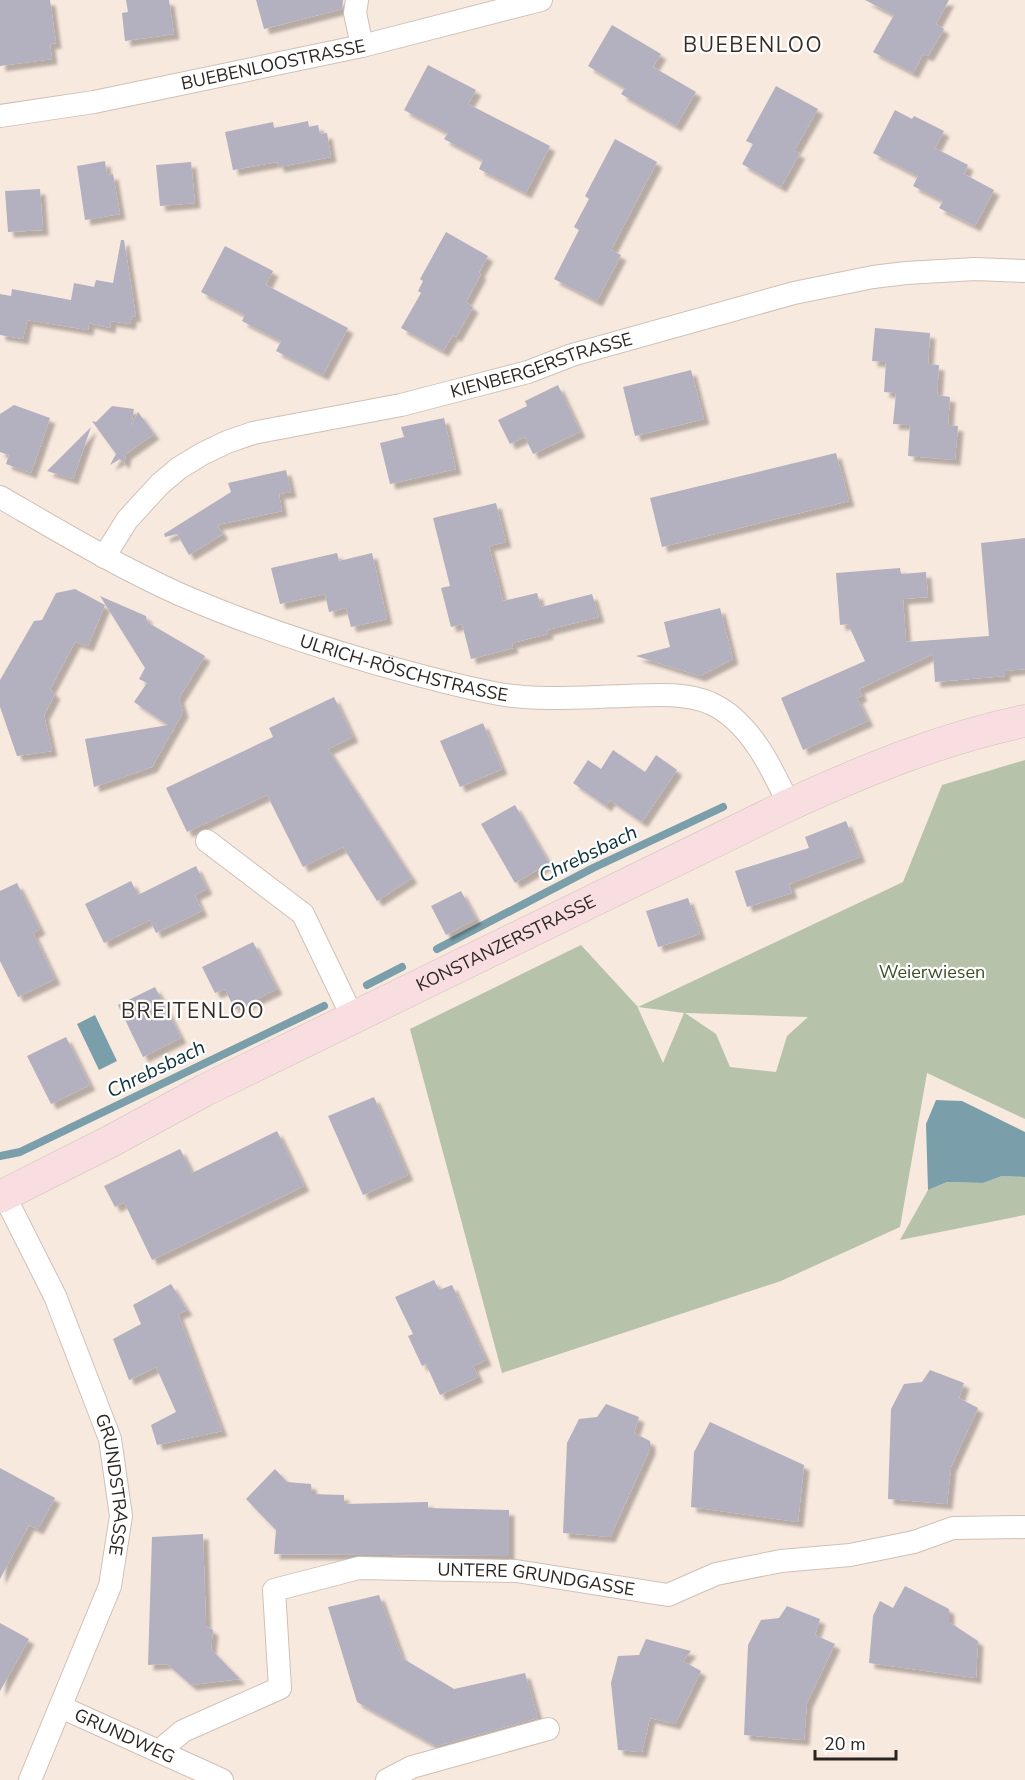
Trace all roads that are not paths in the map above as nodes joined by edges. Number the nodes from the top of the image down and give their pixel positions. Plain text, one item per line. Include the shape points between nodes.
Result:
1 (357, 0) edge
2 (541, 0) edge
3 (362, 46) junction
4 (0, 116) edge
5 (1025, 271) edge
6 (0, 497) edge
7 (104, 557) junction
8 (1025, 721) edge
9 (789, 805) junction
10 (207, 841) dead end
11 (353, 1018) junction
12 (2, 1196) edge
13 (1025, 1527) edge
14 (61, 1707) junction
15 (548, 1729) dead end
16 (159, 1751) junction
17 (30, 1780) edge
18 (222, 1780) edge
19 (387, 1780) edge

1 - 3 street via 355,13
2 - 3 street, BUEBENLOOSTRASSE
3 - 4 street, BUEBENLOOSTRASSE via 94,102
5 - 7 street, KIENBERGERSTRASSE via 906,273 794,293 572,355 528,372 401,405 253,433 179,468 127,520
6 - 7 street, ULRICH-RÖSCHSTRASSE
7 - 9 street, ULRICH-RÖSCHSTRASSE via 179,594 252,622 330,650 471,689 546,698 696,698 734,719 750,737
8 - 9 main road, KONSTANZERSTRASSE via 911,753
9 - 11 main road, KONSTANZERSTRASSE
10 - 11 street via 303,914
11 - 12 main road, KONSTANZERSTRASSE
12 - 14 street, GRUNDSTRASSE via 55,1296 110,1439 121,1515 110,1586
13 - 16 street, UNTERE GRUNDGASSE via 953,1528 914,1542 850,1555 781,1561 716,1574 668,1595 516,1571 359,1568 296,1584 274,1590 280,1688 183,1731
14 - 16 street, GRUNDWEG
14 - 17 street, GRUNDSTRASSE
15 - 19 street via 412,1767
16 - 18 street, GRUNDWEG

